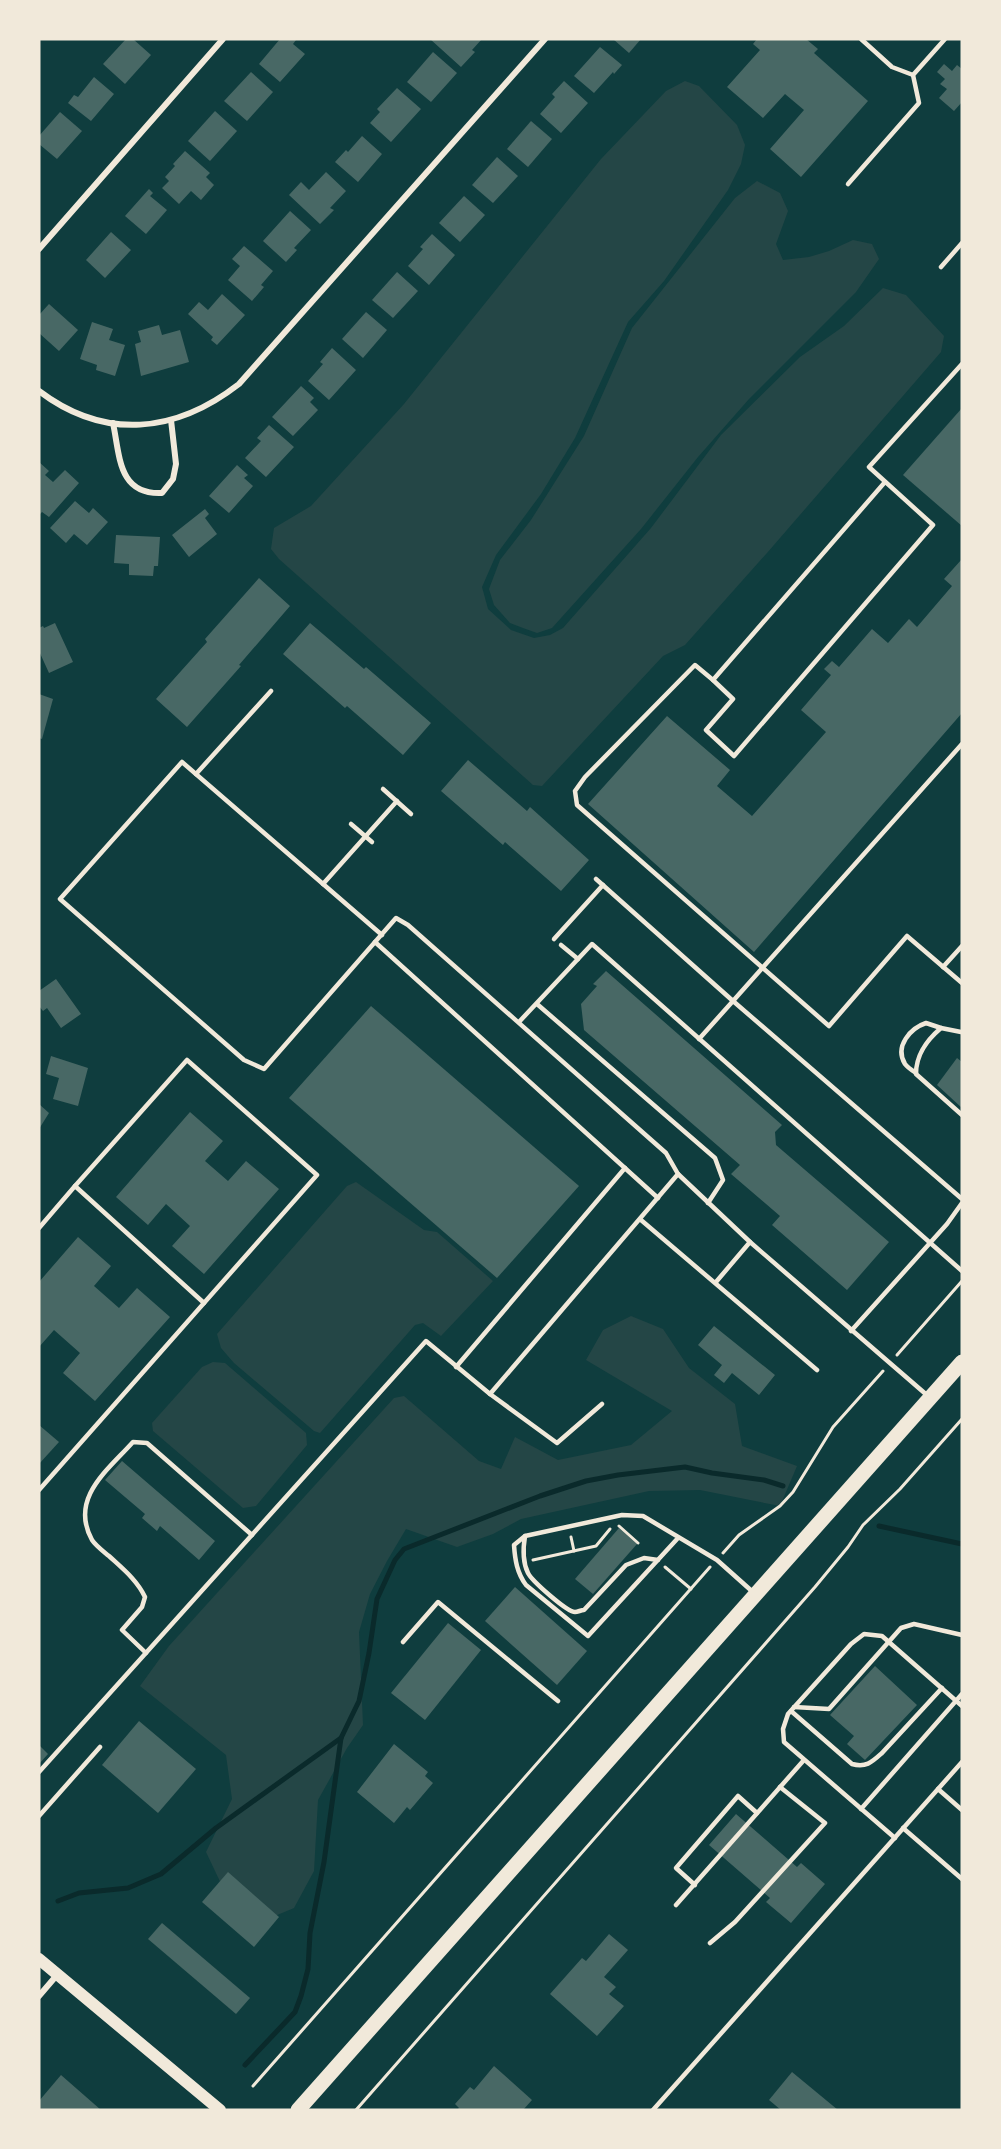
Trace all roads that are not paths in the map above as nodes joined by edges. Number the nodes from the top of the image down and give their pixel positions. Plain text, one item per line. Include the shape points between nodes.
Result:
1 (223, 39) edge
2 (545, 39) edge
3 (861, 39) edge
4 (944, 39) edge
5 (912, 75) junction
6 (848, 184) dead end
7 (962, 243) edge
8 (39, 249) edge
9 (940, 267) dead end
10 (962, 364) edge
11 (39, 391) edge
12 (171, 420) junction
13 (113, 423) junction
14 (885, 482) junction
15 (712, 681) junction
16 (271, 691) dead end
17 (962, 744) edge
18 (196, 774) junction
19 (382, 789) dead end
20 (397, 801) junction
21 (411, 814) dead end
22 (351, 824) dead end
23 (365, 836) junction
24 (372, 842) dead end
25 (596, 879) dead end
26 (323, 884) junction
27 (603, 885) junction
28 (382, 935) junction
29 (554, 939) dead end
30 (375, 942) junction
31 (561, 945) dead end
32 (962, 946) edge
33 (578, 959) junction
34 (943, 967) junction
35 (763, 968) junction
36 (962, 983) edge
37 (733, 1001) junction
38 (537, 1004) junction
39 (519, 1022) junction
40 (941, 1029) junction
41 (961, 1032) edge
42 (699, 1039) junction
43 (916, 1074) junction
44 (962, 1115) edge
45 (625, 1168) junction
46 (678, 1174) junction
47 (75, 1186) junction
48 (658, 1198) junction
49 (962, 1201) edge
50 (708, 1203) junction
51 (641, 1220) junction
52 (39, 1228) edge
53 (750, 1242) junction
54 (930, 1242) junction
55 (962, 1271) edge
56 (716, 1282) junction
57 (204, 1303) junction
58 (851, 1331) junction
59 (962, 1362) edge
60 (456, 1367) junction
61 (817, 1370) dead end
62 (490, 1394) junction
63 (930, 1398) junction
64 (602, 1404) dead end
65 (39, 1490) edge
66 (252, 1535) junction
67 (525, 1536) junction
68 (678, 1538) junction
69 (658, 1560) junction
70 (756, 1595) junction
71 (962, 1635) edge
72 (403, 1642) dead end
73 (889, 1642) junction
74 (146, 1653) junction
75 (942, 1688) junction
76 (962, 1694) edge
77 (956, 1700) junction
78 (558, 1701) dead end
79 (962, 1706) edge
80 (793, 1708) junction
81 (100, 1747) dead end
82 (804, 1760) junction
83 (962, 1762) edge
84 (39, 1772) edge
85 (780, 1787) junction
86 (938, 1789) junction
87 (861, 1809) junction
88 (962, 1810) edge
89 (757, 1813) junction
90 (39, 1816) edge
91 (903, 1828) junction
92 (895, 1838) junction
93 (962, 1879) edge
94 (695, 1885) junction
95 (676, 1905) dead end
96 (710, 1943) dead end
97 (39, 1959) edge
98 (57, 1975) junction
99 (39, 1996) edge
100 (220, 2110) edge
101 (298, 2110) edge
102 (653, 2110) edge

1 - 8 street
2 - 12 street via 239,384 192,414
3 - 5 lane via 892,67
4 - 5 lane
5 - 6 lane via 919,103
7 - 9 lane
10 - 14 lane via 869,467
11 - 13 street via 74,413
12 - 13 street via 153,424
12 - 13 street via 176,464 173,479 162,493 136,489 127,481
14 - 15 lane
14 - 15 lane via 933,525 734,756 706,730 733,699
15 - 35 lane via 695,665 585,777 575,792 577,805
16 - 18 lane
17 - 35 lane
18 - 26 lane
18 - 30 lane via 182,762 60,899 244,1060 264,1070
19 - 20 lane
20 - 21 lane
20 - 23 lane
22 - 23 lane
23 - 24 lane
23 - 26 lane
25 - 27 lane
26 - 28 lane
27 - 29 lane
27 - 37 lane
28 - 30 lane
28 - 39 lane via 396,918 408,925
30 - 45 lane
31 - 33 lane
32 - 34 lane
33 - 38 lane
33 - 42 lane via 592,944
34 - 35 lane via 907,936 829,1026
34 - 36 lane
35 - 37 lane
37 - 42 lane
37 - 49 lane
38 - 39 lane
38 - 50 lane via 716,1158 723,1180
39 - 46 lane via 666,1153
40 - 41 lane
40 - 43 lane via 927,1040 916,1063
40 - 43 lane via 926,1023 914,1027 908,1035 901,1050 904,1064
42 - 54 lane
43 - 44 lane
45 - 48 lane
45 - 60 lane
46 - 48 lane
46 - 50 lane
47 - 52 lane
47 - 57 lane
47 - 57 lane via 187,1060 317,1175
48 - 51 lane
49 - 54 lane
50 - 53 lane
51 - 56 lane
51 - 62 lane
53 - 56 lane
53 - 58 lane
54 - 55 lane
54 - 58 lane
56 - 61 lane
57 - 65 lane
58 - 63 lane
59 - 63 main road
60 - 62 lane
60 - 66 lane via 426,1341
62 - 64 lane via 557,1443
63 - 70 main road
66 - 74 lane
66 - 74 lane via 147,1443 133,1442 97,1482 86,1500 86,1524 93,1542 139,1584 145,1597 142,1606 123,1630
67 - 68 lane via 622,1515 643,1516
67 - 69 lane via 531,1579 567,1610 575,1612 584,1610 626,1565 644,1558
67 - 69 lane via 514,1545 519,1576 588,1636
68 - 69 lane
68 - 70 lane via 717,1560
70 - 101 main road
71 - 73 lane via 914,1624 902,1628
72 - 78 lane via 438,1602
73 - 75 lane
73 - 80 lane via 829,1709
73 - 80 lane via 882,1636 864,1634
74 - 84 lane
75 - 77 lane
75 - 80 lane via 872,1763 861,1767 852,1764
76 - 77 lane
77 - 79 lane
77 - 87 lane
80 - 82 lane via 783,1729 784,1742
81 - 90 lane
82 - 85 lane
82 - 87 lane
83 - 86 lane
85 - 89 lane
85 - 96 lane via 825,1822 735,1922
86 - 88 lane
86 - 91 lane
87 - 92 lane
89 - 94 lane
89 - 94 lane via 738,1796 676,1868
91 - 92 lane
91 - 93 lane
92 - 102 lane
94 - 95 lane
97 - 98 main road
98 - 99 street
98 - 100 main road

